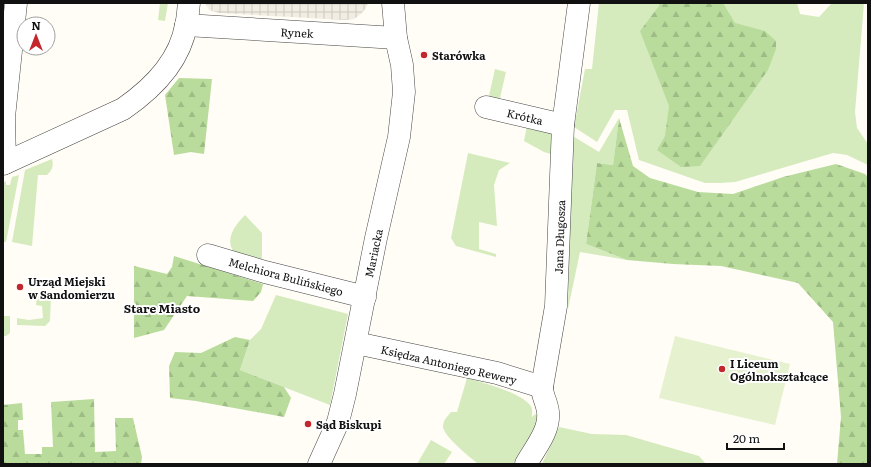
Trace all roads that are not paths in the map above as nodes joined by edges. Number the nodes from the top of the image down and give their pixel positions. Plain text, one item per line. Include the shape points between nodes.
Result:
1 (16, 3) edge
2 (188, 3) edge
3 (393, 3) edge
4 (579, 3) edge
5 (186, 26) junction
6 (396, 38) junction
7 (486, 107) dead end
8 (563, 125) junction
9 (4, 164) edge
10 (208, 255) dead end
11 (365, 297) junction
12 (356, 343) junction
13 (542, 387) junction
14 (319, 464) edge
15 (526, 464) edge

1 - 9 street via 4,117
2 - 5 street
3 - 6 street
4 - 8 street, Jana Długosza
5 - 6 street, Rynek
5 - 9 street via 169,65 154,84 136,100 123,109
6 - 11 street, Mariacka via 404,92 399,137
7 - 8 street, Krótka
8 - 13 street, Jana Długosza via 556,306
10 - 11 street, Melchiora Bulińskiego
11 - 12 street, Mariacka
12 - 13 street, Księdza Antoniego Rewery via 497,373
12 - 14 street, Mariacka via 338,422
13 - 15 street, Jana Długosza via 548,418 545,431

